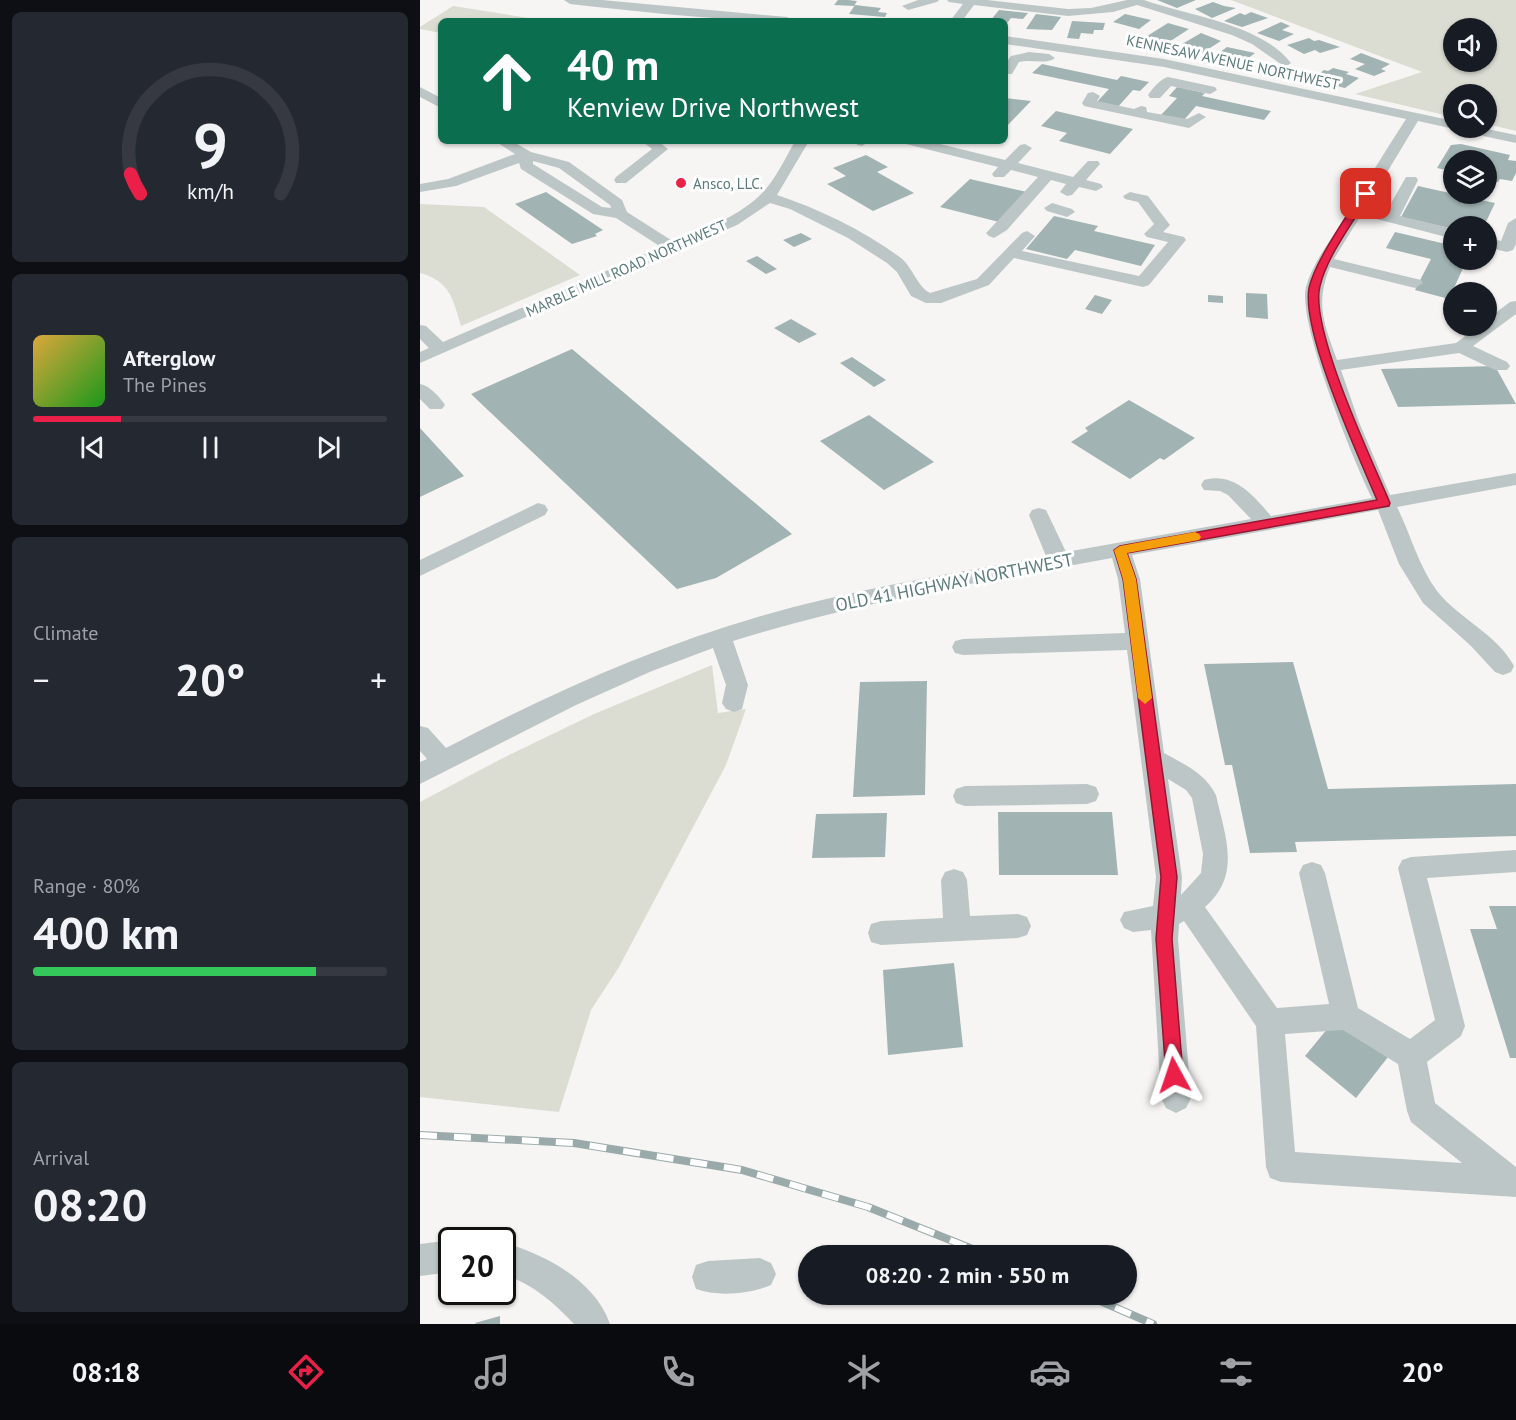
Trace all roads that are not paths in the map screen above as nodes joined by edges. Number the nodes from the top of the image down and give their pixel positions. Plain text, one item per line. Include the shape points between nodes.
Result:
1 (570, 0) edge
2 (698, 0) edge
3 (933, 0) edge
4 (953, 0) edge
5 (1134, 1) edge
6 (971, 2) junction
7 (985, 3) junction
8 (908, 6) dead end
9 (674, 12) junction
10 (978, 14) dead end
11 (749, 18) edge
12 (958, 18) edge
13 (1008, 40) edge
14 (1065, 48) junction
15 (1285, 63) dead end
16 (1008, 70) edge
17 (1261, 83) junction
18 (1210, 90) dead end
19 (420, 91) edge
20 (1155, 95) dead end
21 (1093, 96) dead end
22 (1249, 98) dead end
23 (438, 102) edge
24 (1414, 116) junction
25 (1199, 117) dead end
26 (1443, 123) edge
27 (1497, 135) edge
28 (1516, 139) edge
29 (507, 144) edge
30 (654, 144) edge
31 (800, 144) edge
32 (947, 145) edge
33 (1025, 148) dead end
34 (526, 155) junction
35 (1092, 164) dead end
36 (1008, 165) junction
37 (1048, 175) junction
38 (996, 177) dead end
39 (621, 180) dead end
40 (1411, 180) dead end
41 (1076, 182) junction
42 (1096, 187) dead end
43 (420, 188) edge
44 (1064, 195) dead end
45 (1130, 195) dead end
46 (767, 197) junction
47 (1356, 209) junction
48 (620, 214) junction
49 (1391, 218) junction
50 (1516, 223) edge
51 (1443, 231) edge
52 (994, 232) dead end
53 (1027, 236) dead end
54 (1497, 245) edge
55 (673, 248) junction
56 (1011, 253) junction
57 (1325, 261) junction
58 (1415, 283) dead end
59 (1516, 306) edge
60 (420, 330) edge
61 (1461, 347) junction
62 (441, 349) junction
63 (420, 358) edge
64 (1330, 366) junction
65 (1501, 366) dead end
66 (1516, 479) edge
67 (1211, 485) dead end
68 (1384, 503) junction
69 (538, 510) dead end
70 (1039, 515) dead end
71 (1265, 524) junction
72 (1120, 550) junction
73 (1059, 561) junction
74 (421, 577) edge
75 (721, 636) junction
76 (1138, 641) junction
77 (963, 647) dead end
78 (1503, 666) dead end
79 (734, 703) dead end
80 (420, 735) edge
81 (1153, 758) junction
82 (443, 761) junction
83 (420, 774) edge
84 (1087, 794) dead end
85 (964, 796) dead end
86 (1516, 861) edge
87 (1312, 873) dead end
88 (954, 880) dead end
89 (1133, 920) dead end
90 (1172, 920) junction
91 (1018, 926) dead end
92 (957, 929) junction
93 (881, 933) dead end
94 (1346, 1016) junction
95 (1270, 1022) junction
96 (1411, 1056) junction
97 (1176, 1098) dead end
98 (1513, 1182) edge
99 (438, 1258) edge
100 (420, 1260) edge
101 (516, 1262) edge
102 (760, 1274) dead end
103 (708, 1277) dead end
104 (593, 1324) edge

1 - 9 street
2 - 9 street
3 - 8 street
4 - 6 street
5 - 7 street via 1111,10 1084,13
5 - 15 street via 1246,37 1271,50
6 - 7 street
6 - 12 street
7 - 10 street
9 - 11 street
13 - 14 street, KENNESAW AVENUE NORTHWEST
14 - 16 street via 1056,58 1015,59
14 - 17 street, KENNESAW AVENUE NORTHWEST
17 - 22 street
17 - 24 street, KENNESAW AVENUE NORTHWEST
18 - 20 street via 1168,81
19 - 23 street
21 - 25 street via 1089,103 1189,124
24 - 26 street, KENNESAW AVENUE NORTHWEST
24 - 47 street
27 - 28 street
29 - 34 street
30 - 39 street via 661,149
31 - 46 street, MARBLE MILL ROAD NORTHWEST
32 - 36 street
33 - 36 street
34 - 43 street via 451,183
34 - 48 street via 564,165 617,203
34 - 48 street via 526,166 566,192 598,211
35 - 41 street
36 - 37 street
36 - 38 street
37 - 41 street
37 - 52 street
40 - 49 street
41 - 42 street
41 - 44 street
45 - 56 street via 1143,199 1162,225 1152,234 1178,240 1143,282
46 - 55 street, MARBLE MILL ROAD NORTHWEST via 732,222
46 - 56 street via 853,235 893,260 904,269 916,293 926,298 935,300 983,282
47 - 49 street
47 - 57 street
48 - 55 street
49 - 51 street
50 - 54 street via 1507,247
53 - 56 street
55 - 62 street, MARBLE MILL ROAD NORTHWEST
57 - 58 street via 1362,265
57 - 64 street via 1314,287 1313,305
59 - 61 street
60 - 62 street
61 - 64 street
61 - 65 street
62 - 63 street, MARBLE MILL ROAD NORTHWEST
64 - 68 street
66 - 68 street, OLD 41 HIGHWAY NORTHWEST
67 - 71 street via 1220,483 1238,492
68 - 71 street, OLD 41 HIGHWAY NORTHWEST
68 - 78 street via 1409,564 1424,588
69 - 74 street via 482,547
70 - 73 street
71 - 72 street, OLD 41 HIGHWAY NORTHWEST
72 - 73 street, OLD 41 HIGHWAY NORTHWEST
72 - 76 street via 1129,579
73 - 75 street, OLD 41 HIGHWAY NORTHWEST via 845,602
75 - 79 street via 737,685
75 - 82 street, OLD 41 HIGHWAY NORTHWEST via 555,702
76 - 77 street
76 - 81 street
80 - 82 street
81 - 90 street
81 - 90 street via 1195,783 1204,795 1216,854 1214,878
82 - 83 street, OLD 41 HIGHWAY NORTHWEST
84 - 85 street
86 - 96 street via 1411,868 1451,1026
87 - 94 street
88 - 92 street
89 - 90 street
90 - 95 street
90 - 97 street
91 - 92 street
92 - 93 street
94 - 95 street
94 - 96 street
95 - 98 street via 1281,1167
96 - 98 street via 1422,1111
99 - 100 street
101 - 104 street via 554,1281
102 - 103 street

